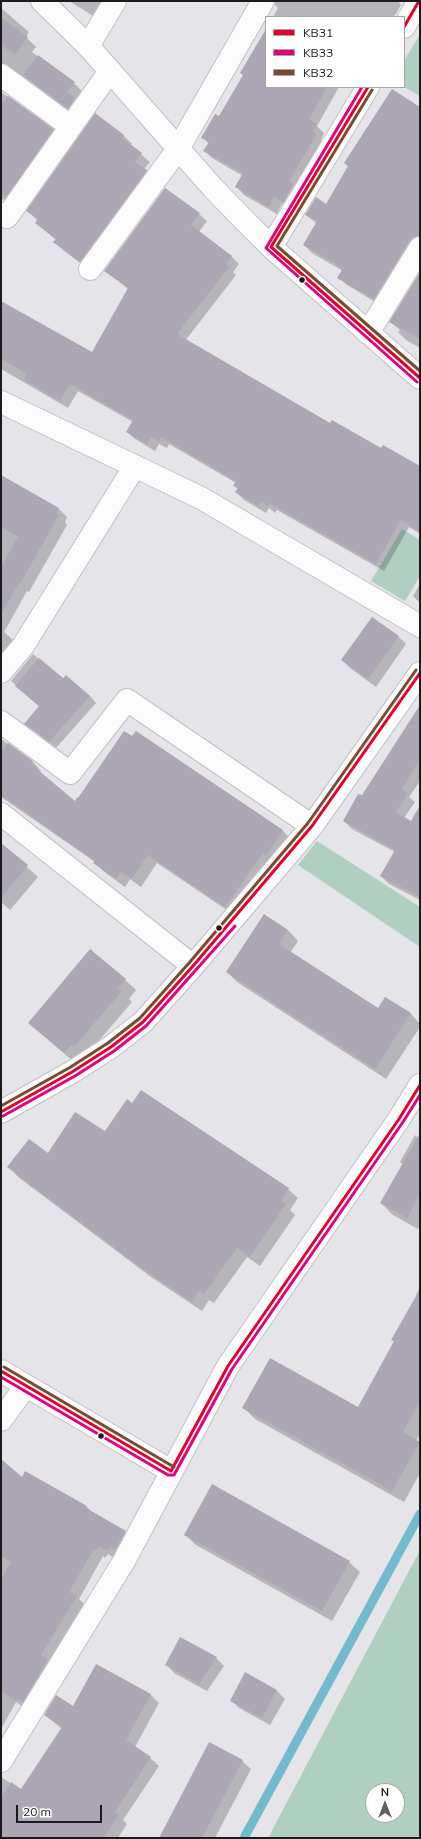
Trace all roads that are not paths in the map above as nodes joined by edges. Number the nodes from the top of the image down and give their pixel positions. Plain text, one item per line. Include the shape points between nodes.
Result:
1 (42, 1) edge
2 (115, 1) edge
3 (263, 1) edge
4 (419, 1) edge
5 (405, 24) edge
6 (88, 46) junction
7 (110, 71) junction
8 (1, 74) edge
9 (367, 88) edge
10 (70, 126) junction
11 (178, 149) junction
12 (1, 214) edge
13 (271, 247) junction
14 (420, 248) edge
15 (90, 269) dead end
16 (368, 333) junction
17 (420, 378) edge
18 (1, 402) edge
19 (135, 466) junction
20 (420, 626) edge
21 (1, 672) edge
22 (420, 672) edge
23 (1, 722) edge
24 (1, 814) edge
25 (312, 826) junction
26 (193, 966) junction
27 (420, 1085) edge
28 (1, 1112) edge
29 (1, 1371) edge
30 (26, 1386) junction
31 (1, 1420) edge
32 (172, 1471) junction
33 (1, 1761) edge

1 - 6 street
2 - 6 street
3 - 11 street
4 - 5 street
6 - 7 street
7 - 10 street
7 - 11 street
8 - 10 street
9 - 13 street
10 - 12 street via 7,217
11 - 13 street
11 - 15 street
13 - 16 street
14 - 16 street
16 - 17 street
18 - 19 street
19 - 20 street via 201,498
19 - 21 street via 23,646
22 - 25 street
23 - 25 street via 70,773 127,700
24 - 26 street
25 - 26 street
26 - 28 street via 143,1022 111,1047
27 - 32 street via 228,1366
29 - 30 street
30 - 31 street
30 - 32 street
32 - 33 street via 124,1561

